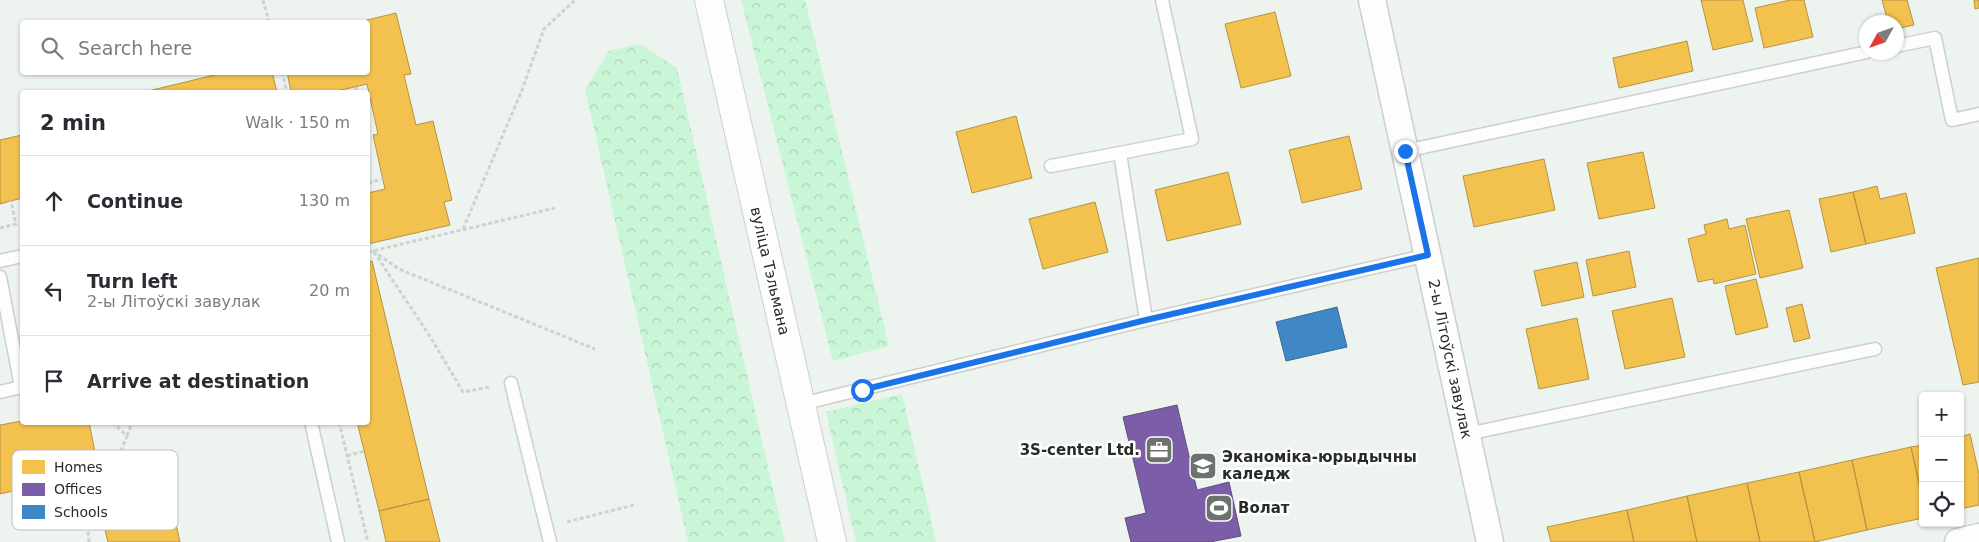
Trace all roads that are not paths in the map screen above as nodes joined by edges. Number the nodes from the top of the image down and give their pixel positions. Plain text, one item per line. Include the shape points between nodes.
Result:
1 (709, 0) edge
2 (1162, 0) edge
3 (1372, 0) edge
4 (1904, 44) edge
5 (1859, 54) edge
6 (1979, 114) edge
7 (1405, 151) junction
8 (1120, 153) junction
9 (1051, 166) dead end
10 (1428, 255) junction
11 (20, 256) edge
12 (0, 261) edge
13 (0, 277) edge
14 (1146, 320) junction
15 (1875, 348) dead end
16 (20, 377) edge
17 (511, 383) road end
18 (20, 387) edge
19 (0, 392) edge
20 (800, 404) junction
21 (312, 425) edge
22 (1467, 434) junction
23 (1979, 538) edge
24 (338, 542) edge
25 (550, 542) edge
26 (832, 542) edge
27 (1490, 542) edge
28 (1958, 542) edge

1 - 20 main road, вуліца Тэльмана
2 - 8 lane via 1192,139
3 - 7 street, 2-ы Літоўскі завулак
4 - 6 lane via 1935,38 1952,120
5 - 7 lane
7 - 10 street, 2-ы Літоўскі завулак
8 - 9 lane
8 - 14 lane
10 - 14 lane
10 - 22 street, 2-ы Літоўскі завулак
11 - 12 lane
13 - 16 lane
14 - 20 lane
15 - 22 lane
17 - 25 lane
18 - 19 lane
20 - 26 main road, вуліца Тэльмана
21 - 24 lane
22 - 27 street, 2-ы Літоўскі завулак
23 - 28 street

